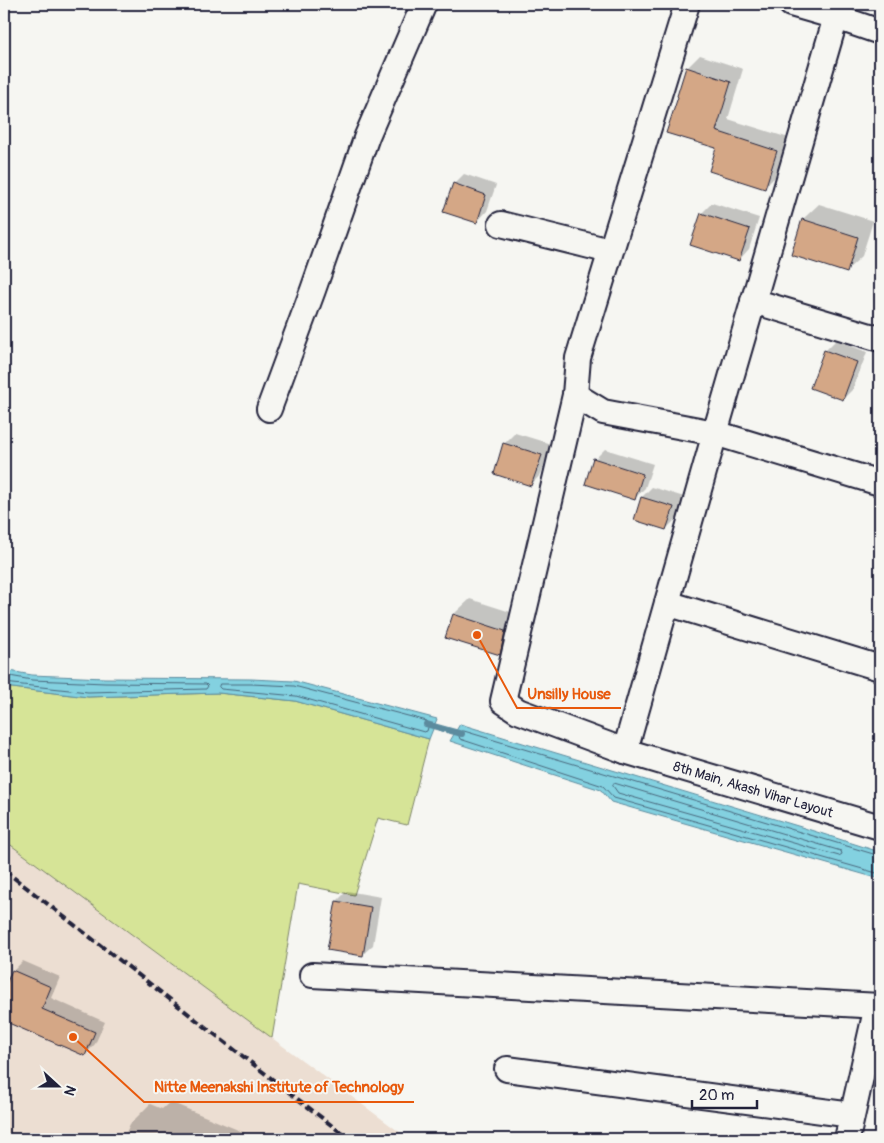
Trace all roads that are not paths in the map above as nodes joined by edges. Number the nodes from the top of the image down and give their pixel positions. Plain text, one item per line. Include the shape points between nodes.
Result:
1 (424, 4) edge
2 (687, 4) edge
3 (791, 4) edge
4 (838, 10) edge
5 (880, 32) edge
6 (501, 224) dead end
7 (610, 251) junction
8 (753, 302) junction
9 (880, 339) edge
10 (575, 395) junction
11 (269, 409) dead end
12 (715, 432) junction
13 (880, 483) edge
14 (667, 603) junction
15 (880, 668) edge
16 (625, 752) junction
17 (880, 827) edge
18 (312, 975) dead end
19 (879, 1006) edge
20 (507, 1069) dead end
21 (852, 1115) junction
22 (847, 1139) edge

1 - 11 street via 367,136
2 - 7 street
3 - 4 street
4 - 5 street
4 - 8 street
6 - 7 street
7 - 10 street via 578,358
8 - 9 street
8 - 12 street
10 - 12 street via 603,412
10 - 16 street, 8th Main, Akash Vihar Layout via 503,701 518,711
12 - 13 street
12 - 14 street
14 - 15 street
14 - 16 street
16 - 17 street, 8th Main, Akash Vihar Layout
18 - 19 street
19 - 21 street
20 - 21 street
21 - 22 street

